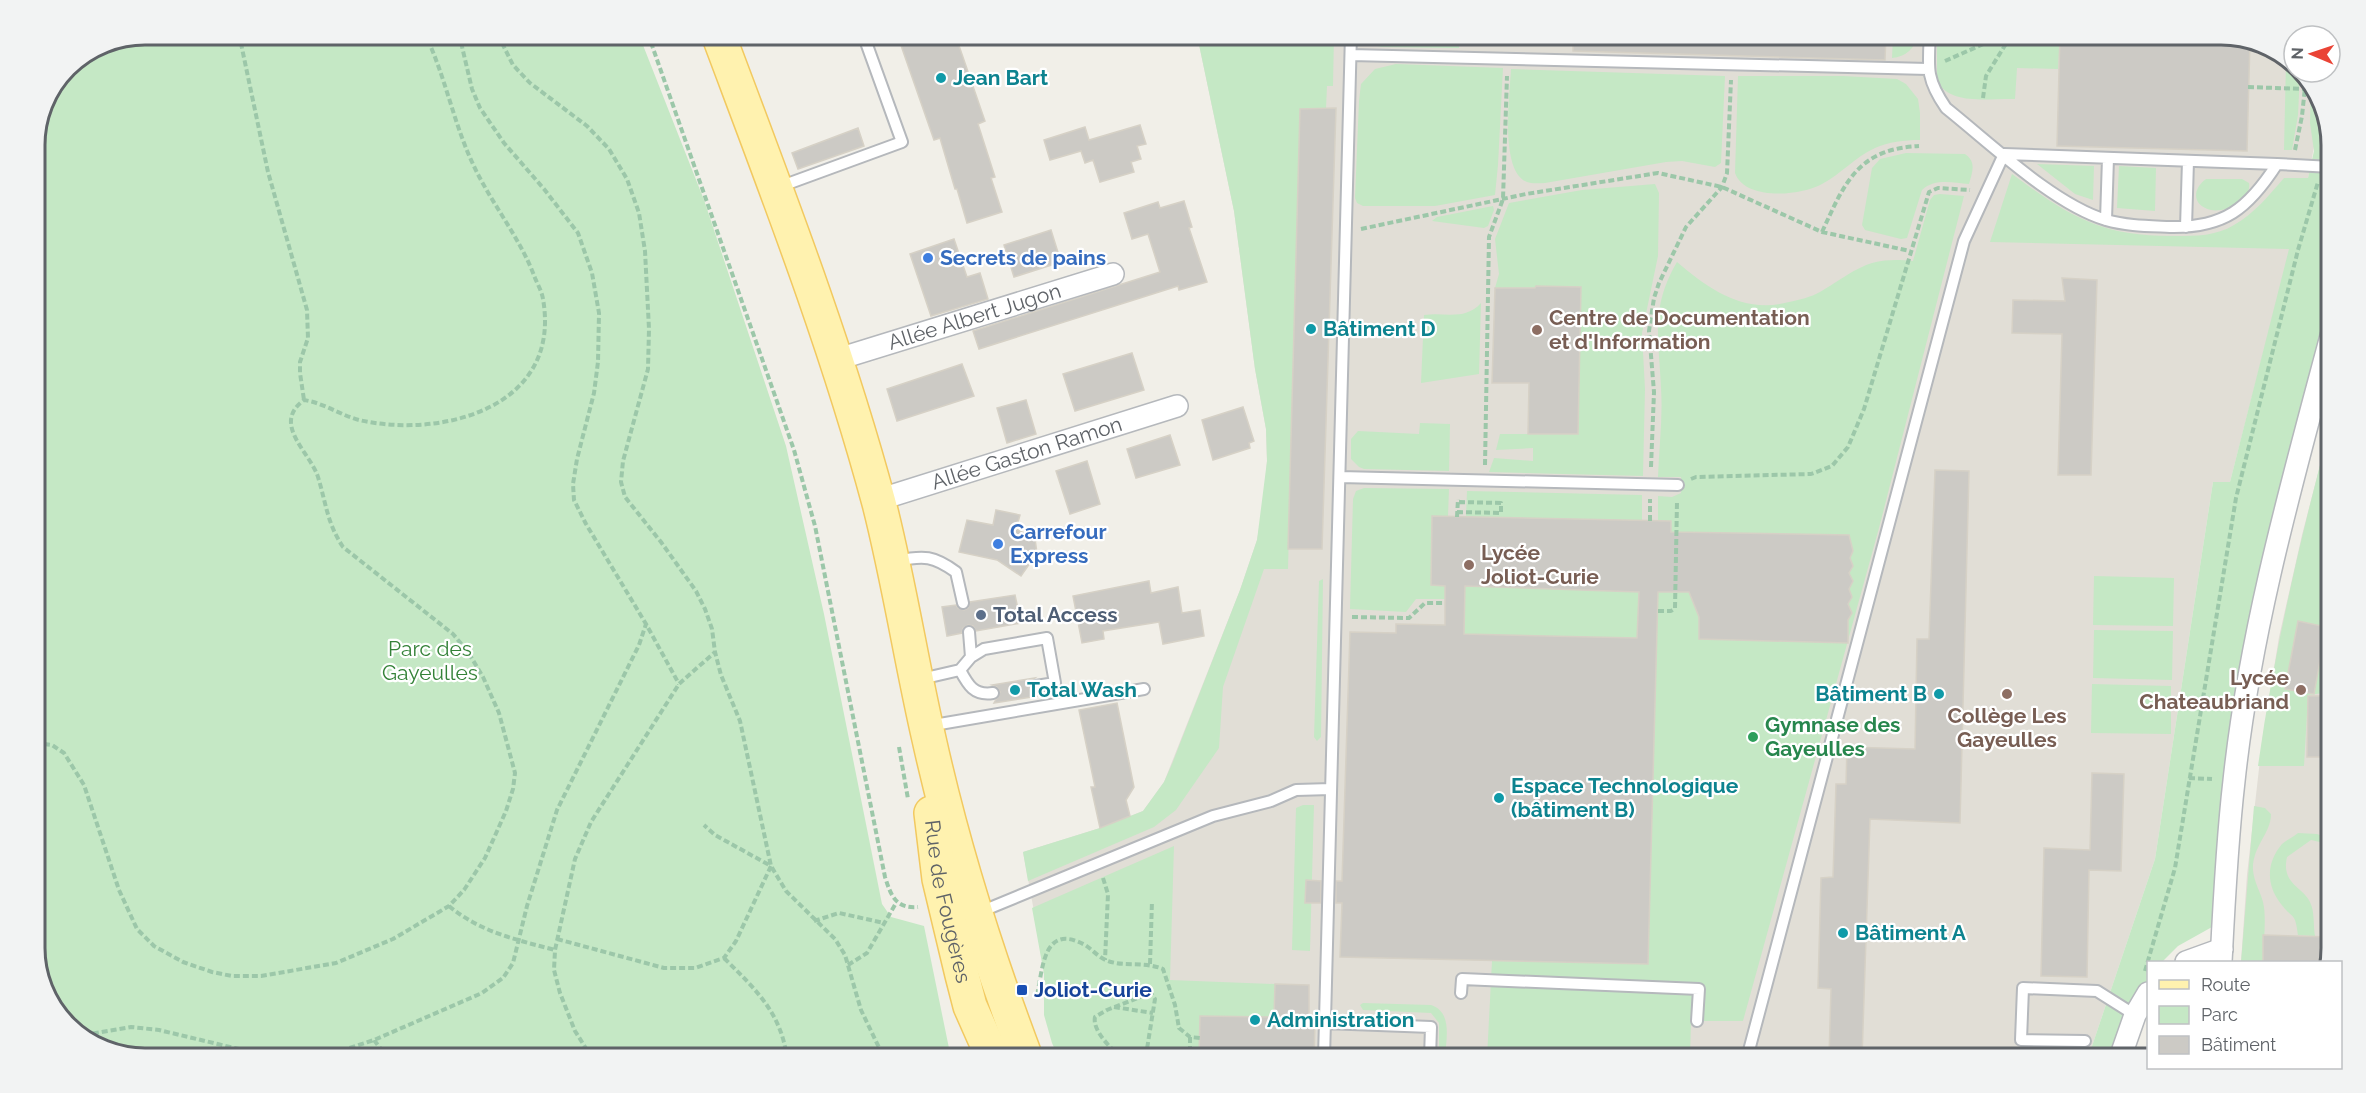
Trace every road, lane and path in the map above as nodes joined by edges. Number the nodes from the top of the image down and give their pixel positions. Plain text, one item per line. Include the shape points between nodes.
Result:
1 (242, 45) edge
2 (430, 45) edge
3 (462, 45) edge
4 (503, 45) edge
5 (652, 45) edge
6 (722, 45) edge
7 (867, 45) edge
8 (1351, 45) edge
9 (1929, 45) edge
10 (1981, 45) edge
11 (2005, 45) edge
12 (1351, 55) junction
13 (1508, 59) junction
14 (1732, 64) junction
15 (1928, 69) junction
16 (2248, 87) dead end
17 (2303, 89) edge
18 (2305, 91) edge
19 (1983, 98) dead end
20 (1919, 146) dead end
21 (2004, 154) junction
22 (2108, 158) junction
23 (2188, 161) junction
24 (2277, 164) junction
25 (2290, 165) junction
26 (2321, 166) edge
27 (2321, 183) edge
28 (1722, 187) junction
29 (775, 188) junction
30 (1986, 193) junction
31 (1503, 199) junction
32 (2106, 220) junction
33 (2186, 227) junction
34 (1346, 232) junction
35 (1822, 232) junction
36 (1910, 251) junction
37 (1113, 274) dead end
38 (835, 360) junction
39 (2321, 375) edge
40 (304, 400) junction
41 (1176, 406) dead end
42 (1340, 477) junction
43 (1484, 480) junction
44 (1650, 484) junction
45 (1678, 485) junction
46 (878, 500) junction
47 (1457, 514) joint
48 (1650, 521) dead end
49 (894, 562) junction
50 (963, 603) dead end
51 (1445, 603) dead end
52 (1658, 611) dead end
53 (1336, 616) junction
54 (646, 624) junction
55 (969, 632) dead end
56 (715, 652) junction
57 (971, 657) junction
58 (960, 670) junction
59 (917, 679) junction
60 (679, 684) junction
61 (1036, 686) dead end
62 (1144, 689) dead end
63 (993, 693) dead end
64 (918, 735) junction
65 (45, 744) edge
66 (2189, 778) junction
67 (2213, 779) dead end
68 (1331, 789) junction
69 (910, 807) dead end
70 (704, 825) dead end
71 (771, 866) junction
72 (1102, 877) dead end
73 (1152, 902) dead end
74 (896, 903) junction
75 (449, 906) junction
76 (921, 907) dead end
77 (977, 914) junction
78 (814, 921) junction
79 (884, 923) junction
80 (557, 939) junction
81 (518, 940) junction
82 (555, 950) junction
83 (2222, 956) edge
84 (724, 958) junction
85 (1105, 960) junction
86 (2148, 961) edge
87 (2196, 961) edge
88 (1149, 964) junction
89 (848, 965) junction
90 (2147, 965) edge
91 (1461, 993) dead end
92 (1037, 995) dead end
93 (2143, 1002) edge
94 (1113, 1007) junction
95 (1153, 1013) junction
96 (1698, 1021) dead end
97 (1325, 1023) junction
98 (93, 1033) edge
99 (1190, 1037) junction
100 (1200, 1038) dead end
101 (374, 1040) junction
102 (2085, 1041) dead end
103 (237, 1048) edge
104 (349, 1048) edge
105 (380, 1048) edge
106 (585, 1048) edge
107 (786, 1048) edge
108 (879, 1048) edge
109 (988, 1048) edge
110 (1022, 1048) edge
111 (1112, 1048) edge
112 (1147, 1048) edge
113 (1190, 1048) edge
114 (1324, 1048) edge
115 (1430, 1048) edge
116 (1750, 1048) edge
117 (2125, 1048) edge

1 - 40 path via 268,172 307,310 308,338 300,362
2 - 40 path via 473,164 528,259 543,298 542,351 521,386 502,402 449,421 391,424 358,419 320,402
3 - 54 path via 480,108 578,233 591,273 599,313 598,363 577,459 574,500
4 - 56 path via 524,77 587,126 609,149 627,179 639,213 648,290 648,369 621,482 625,496 696,591 712,629
5 - 74 path via 797,460 815,526 885,877
6 - 29 main road
7 - 29 lane via 902,142
8 - 12 lane
9 - 15 lane
10 - 15 path
11 - 19 path via 1986,76
12 - 13 lane
12 - 34 lane
13 - 14 lane
13 - 31 path
14 - 15 lane
14 - 28 path via 1727,173
15 - 21 lane via 1934,90 1946,108
16 - 17 path
18 - 25 path
20 - 35 path via 1871,157 1841,191
21 - 22 lane
21 - 30 lane
21 - 32 lane via 2054,194
22 - 23 lane
22 - 32 lane
23 - 24 lane
23 - 33 lane
24 - 25 lane
24 - 33 lane via 2261,189 2243,206 2208,225
25 - 26 lane
27 - 66 path via 2298,250 2236,498
28 - 31 path via 1658,173
28 - 35 path
28 - 44 path via 1686,227 1654,298 1649,331 1654,392
29 - 38 main road
30 - 36 path via 1938,188 1929,192
30 - 116 lane via 1960,253
31 - 34 path
31 - 43 path via 1489,237
32 - 33 lane via 2136,226
34 - 42 lane
35 - 36 path
36 - 45 path via 1864,409 1848,447 1832,466 1811,474 1696,477
37 - 38 street, Allée Albert Jugon
38 - 46 main road
39 - 83 street via 2261,615 2234,780
40 - 75 path via 296,406 292,417 293,435 317,475 332,531 343,548 453,634 483,677 499,713 515,773 513,789 485,858
41 - 46 street, Allée Gaston Ramon
42 - 43 lane
42 - 53 lane
43 - 44 lane
44 - 45 lane
44 - 48 path
45 - 52 path via 1675,604 1673,610
46 - 49 main road
47 - 47 path via 1501,513 1501,503 1458,502
49 - 50 lane via 918,556 939,559 956,572
49 - 59 main road
51 - 53 path via 1425,603 1409,618
53 - 68 lane
54 - 60 path
54 - 81 path via 557,810
55 - 57 lane
56 - 60 path
56 - 71 path via 740,721
57 - 58 lane
57 - 61 lane via 984,649 1047,638 1055,683
58 - 59 lane
58 - 63 lane via 971,689 984,695
59 - 64 main road
60 - 80 path via 591,822 575,859
62 - 64 lane
64 - 69 path
64 - 77 main road
64 - 109 main road, Rue de Fougères via 939,879 970,1006
65 - 75 path via 64,753 84,785 105,852 137,930 154,946 183,962 232,976 311,969 393,939
66 - 67 path
66 - 86 path via 2175,868
68 - 77 lane via 1296,790 1271,801 1213,816
68 - 97 lane
70 - 71 path via 715,836
71 - 78 path via 786,891
71 - 84 path
72 - 85 path via 1107,894
73 - 88 path
74 - 76 path
74 - 79 path
75 - 81 path via 486,930
77 - 110 main road
78 - 79 path via 839,913
78 - 89 path via 834,939
79 - 89 path via 867,953
80 - 82 path
80 - 84 path via 664,968 695,968
81 - 82 path
81 - 101 path via 513,963 503,978 482,993
82 - 106 path via 554,970 560,993
83 - 87 street
84 - 107 path via 778,1021
85 - 88 path
85 - 92 path via 1075,940 1056,941 1045,955
88 - 99 path via 1163,969 1179,1028
89 - 108 path via 861,1010
90 - 93 path via 2141,986
91 - 96 lane via 1462,979 1699,988
93 - 102 lane via 2097,991 2023,988 2021,1040
93 - 117 street
94 - 95 path
94 - 95 path via 1151,993 1155,999
94 - 111 path via 1099,1013 1094,1022
95 - 112 path
97 - 114 lane
97 - 115 lane via 1431,1027
98 - 103 path via 131,1027
99 - 100 path
99 - 113 path
101 - 104 path
101 - 105 path

